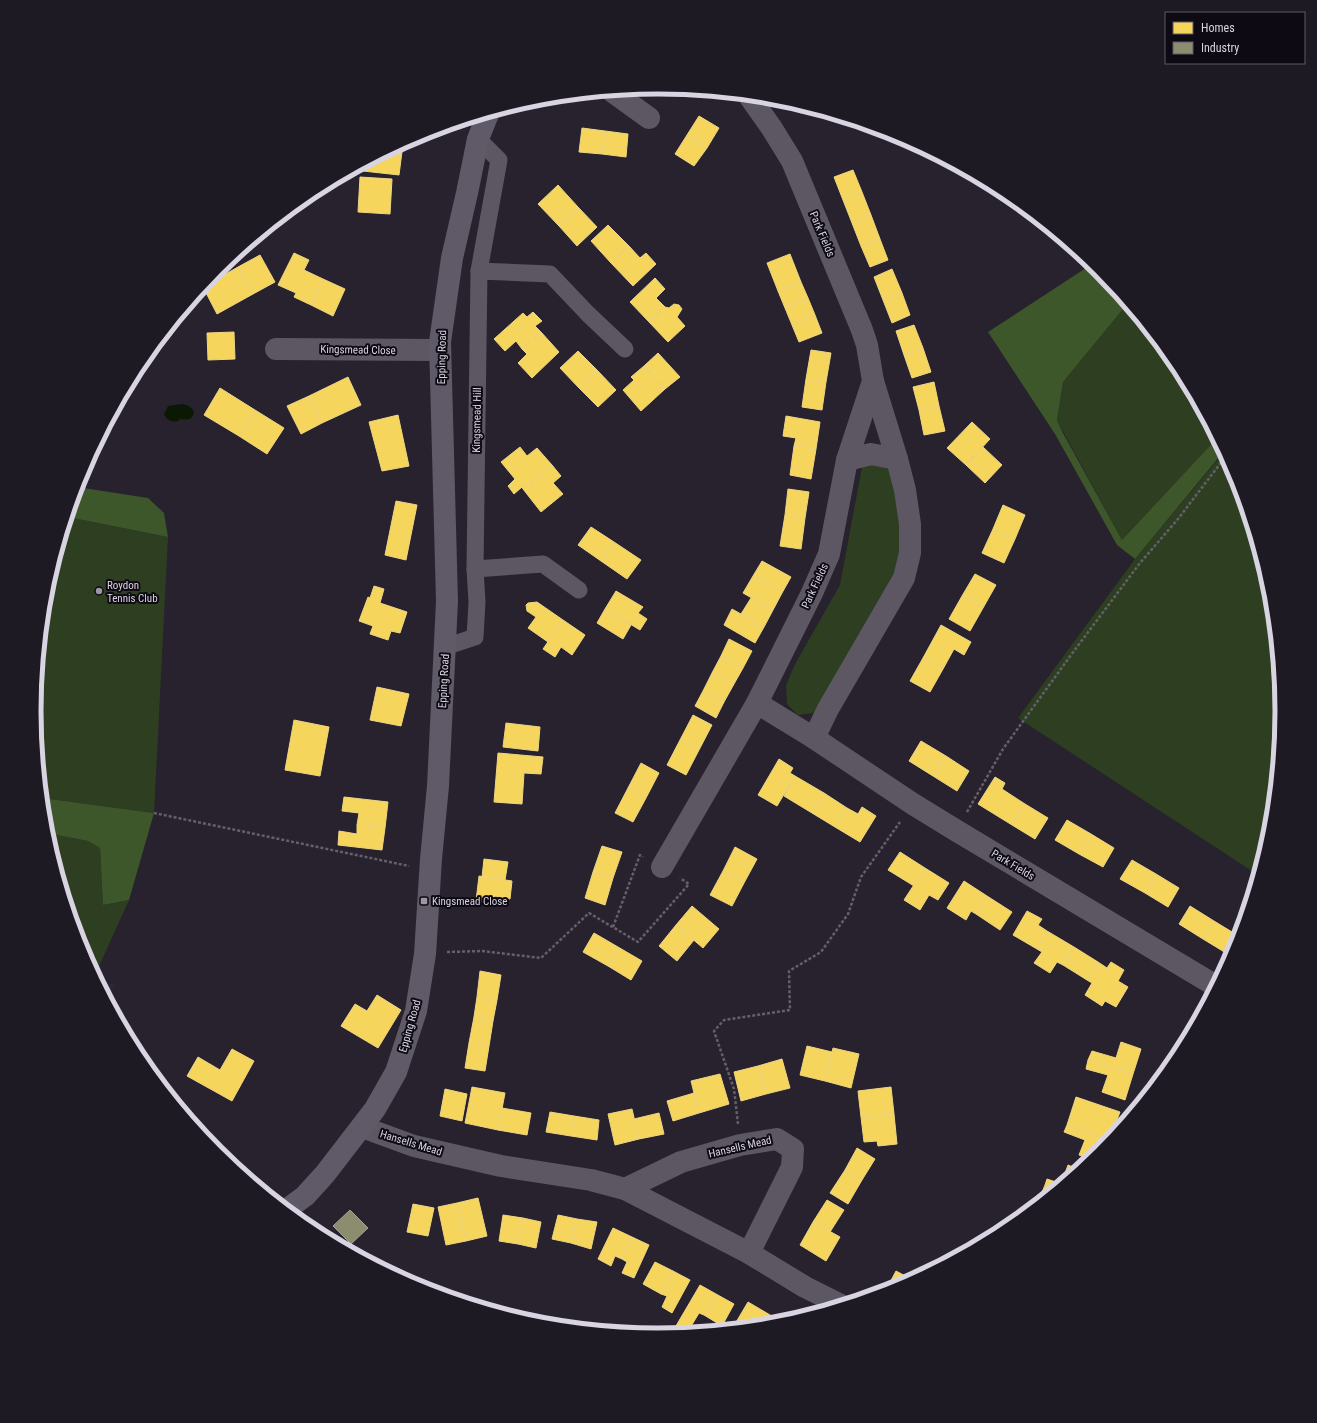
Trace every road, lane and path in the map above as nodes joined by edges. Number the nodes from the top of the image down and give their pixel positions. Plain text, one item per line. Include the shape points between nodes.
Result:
1 (616, 95) edge
2 (753, 101) edge
3 (648, 118) dead end
4 (486, 119) edge
5 (478, 139) junction
6 (479, 272) junction
7 (276, 349) dead end
8 (625, 349) dead end
9 (440, 350) junction
10 (873, 381) junction
11 (897, 459) junction
12 (847, 460) junction
13 (1222, 461) edge
14 (475, 569) junction
15 (579, 590) dead end
16 (445, 647) junction
17 (757, 703) junction
18 (814, 738) junction
19 (913, 804) junction
20 (154, 813) dead end
21 (957, 831) junction
22 (662, 867) junction
23 (431, 871) junction
24 (613, 927) junction
25 (425, 954) junction
26 (1213, 984) edge
27 (362, 1127) junction
28 (740, 1145) junction
29 (625, 1189) junction
30 (291, 1207) edge
31 (749, 1253) junction
32 (835, 1303) edge

1 - 3 street
2 - 10 street, Park Fields via 792,161 862,330
4 - 5 main road, Epping Road
5 - 6 street, Kingsmead Hill via 499,160
5 - 9 main road, Epping Road via 452,258
6 - 8 street via 550,274
6 - 14 street, Kingsmead Hill
7 - 9 street, Kingsmead Close
9 - 16 main road, Epping Road via 448,600
10 - 11 street, Park Fields
10 - 12 street, Park Fields
11 - 12 street via 871,454
11 - 18 street, Park Fields via 910,524 910,553 904,578
12 - 17 street, Park Fields via 829,554 812,594
13 - 21 path via 1140,563 1003,749
14 - 15 street via 543,564
14 - 16 street, Kingsmead Hill via 475,637
16 - 23 main road, Epping Road
17 - 18 street, Park Fields
17 - 22 street, Park Fields
18 - 19 street, Park Fields
19 - 21 street, Park Fields
19 - 28 path via 861,877 848,914 821,952 789,971 790,1010 724,1020 714,1031 734,1089
20 - 23 path
21 - 26 street, Park Fields
22 - 24 path via 640,855
22 - 24 path via 689,884 638,942
23 - 25 main road, Epping Road
24 - 25 path via 589,913 541,958 482,951
25 - 27 main road, Epping Road via 416,1011 396,1072
27 - 29 street, Hansells Mead via 414,1146 501,1166 591,1180
27 - 30 main road, Epping Road via 326,1174
28 - 29 street, Hansells Mead via 681,1162
28 - 31 street, Hansells Mead via 777,1139 794,1149 792,1167
29 - 31 street, Hansells Mead
31 - 32 street, Hansells Mead

